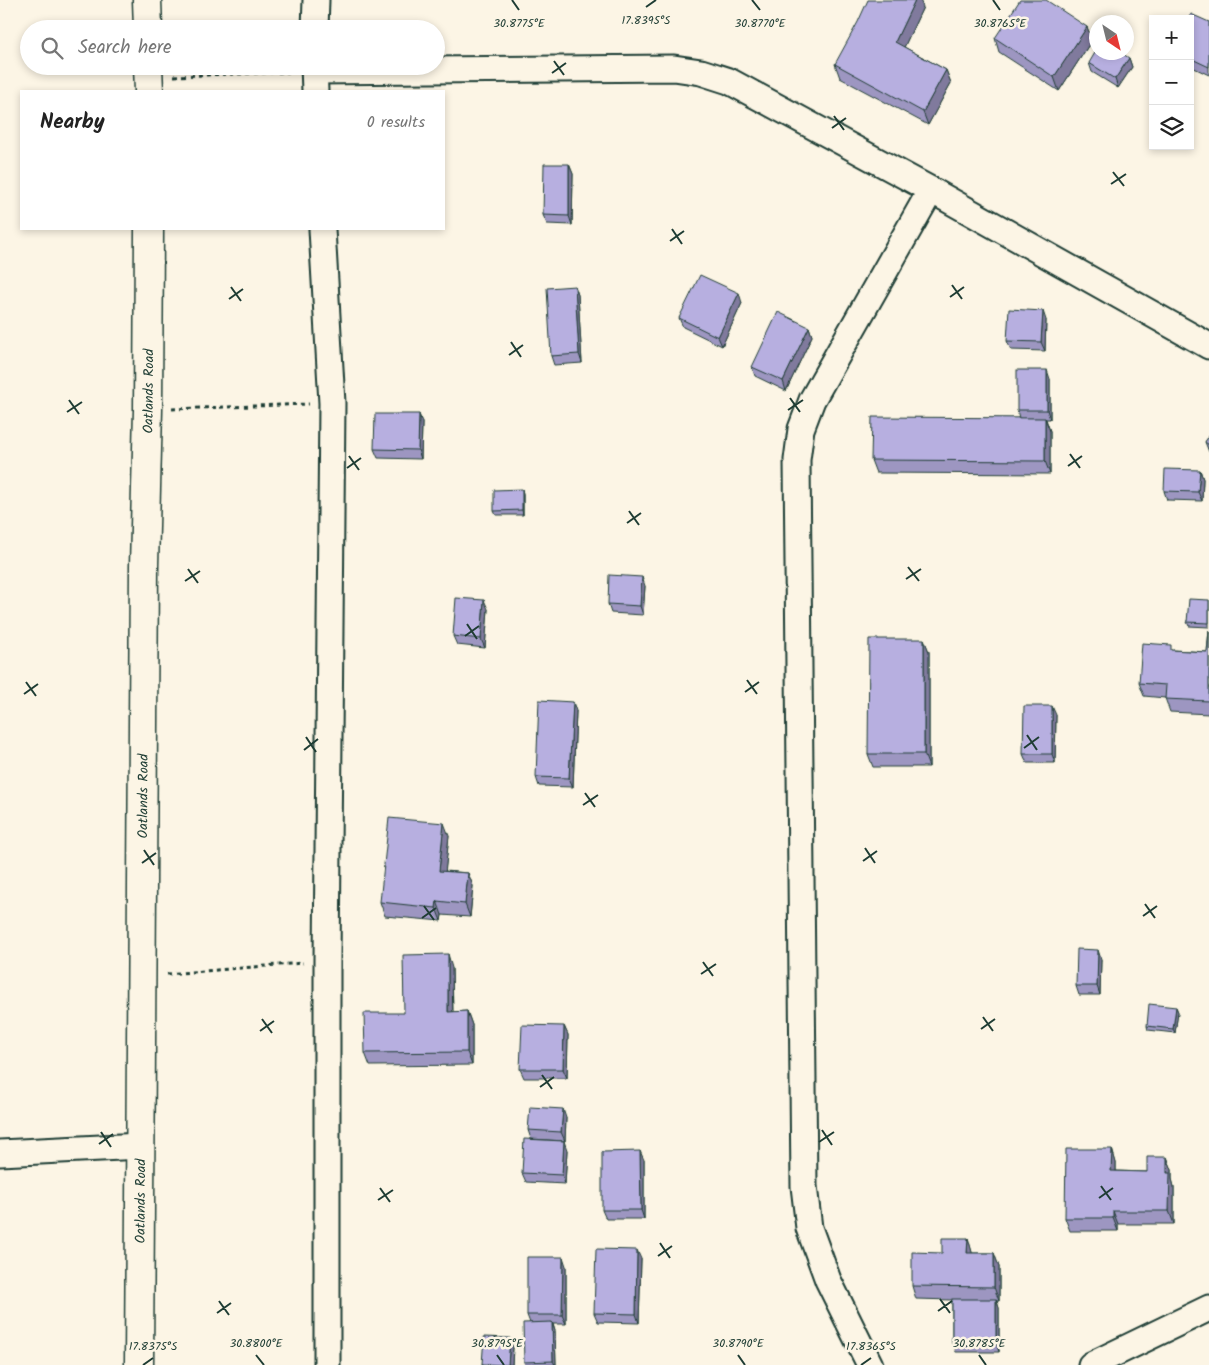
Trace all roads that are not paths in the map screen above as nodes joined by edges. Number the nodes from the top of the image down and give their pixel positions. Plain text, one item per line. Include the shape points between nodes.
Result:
1 (147, 0) edge
2 (316, 0) edge
3 (148, 20) edge
4 (315, 20) edge
5 (445, 73) edge
6 (360, 75) edge
7 (315, 76) edge
8 (931, 190) junction
9 (148, 230) edge
10 (322, 230) edge
11 (1209, 346) edge
12 (141, 1146) junction
13 (0, 1153) edge
14 (1209, 1308) edge
15 (139, 1365) edge
16 (327, 1365) edge
17 (870, 1365) edge
18 (1091, 1365) edge

1 - 3 street
2 - 4 street
5 - 8 street via 674,68 701,72 729,81
6 - 7 street
8 - 11 street
8 - 17 street via 812,400 801,429 797,460 804,1186 809,1228 828,1280
9 - 12 street, Oatlands Road
10 - 16 street via 332,403
12 - 13 street
12 - 15 street, Oatlands Road
14 - 18 street

